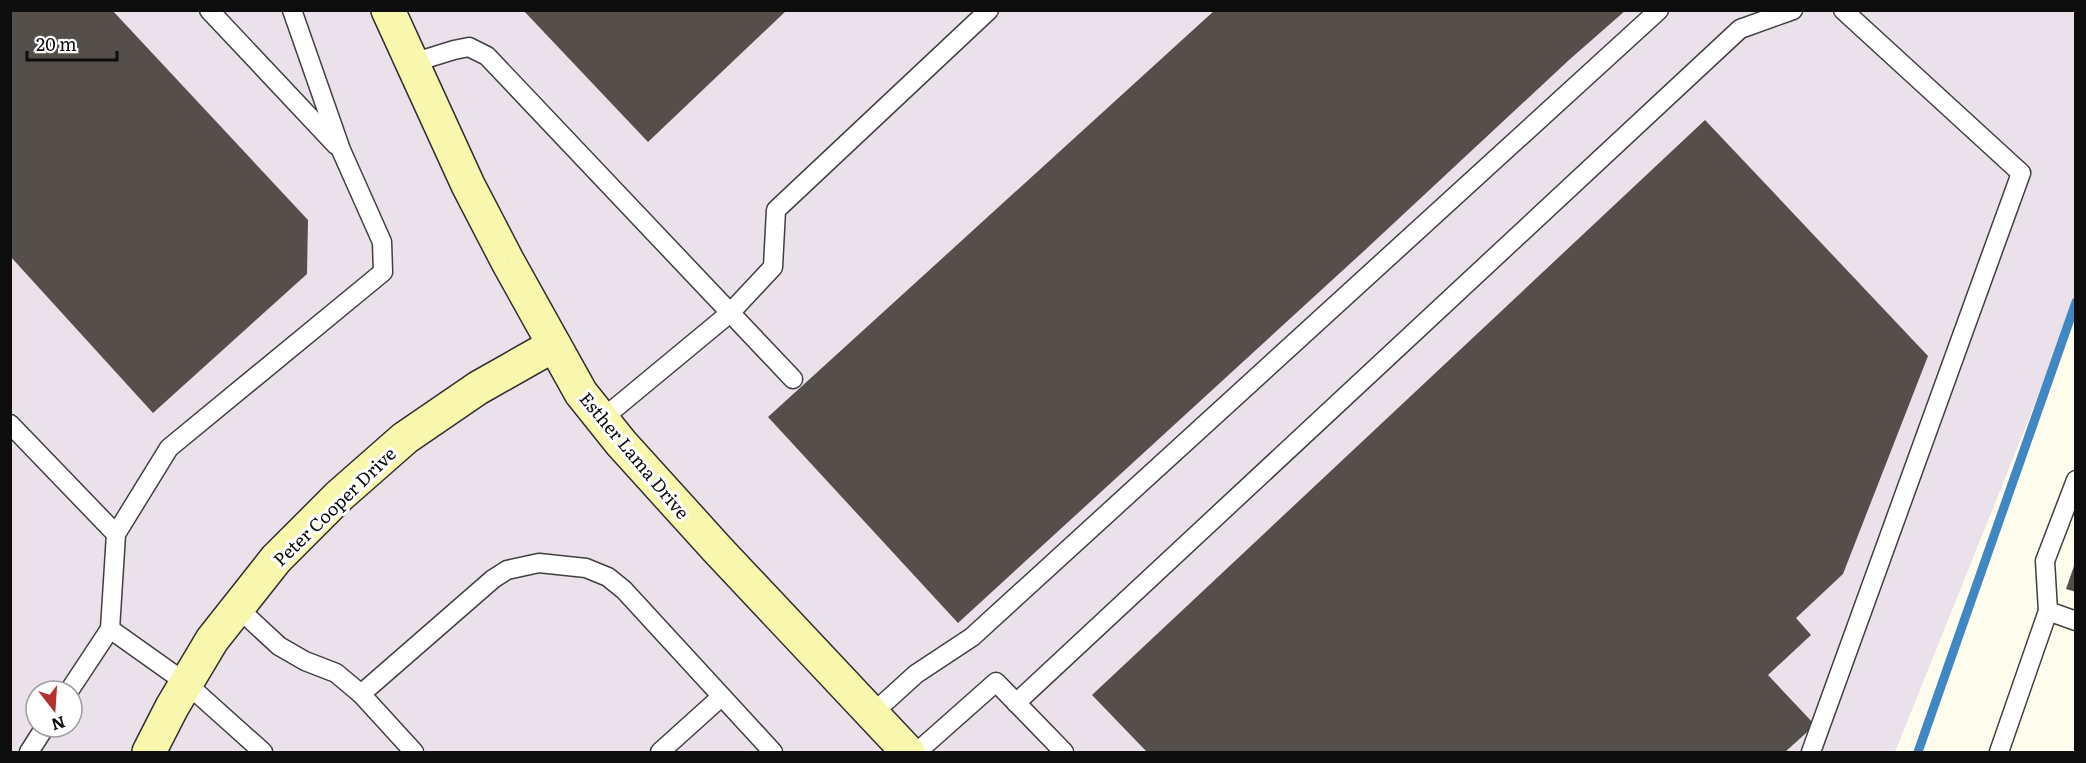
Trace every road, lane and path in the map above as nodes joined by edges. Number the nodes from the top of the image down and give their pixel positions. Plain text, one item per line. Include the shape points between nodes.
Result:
1 (209, 10) edge
2 (292, 10) edge
3 (388, 10) edge
4 (990, 10) edge
5 (1659, 10) edge
6 (1793, 10) edge
7 (1843, 10) edge
8 (411, 63) junction
9 (341, 150) junction
10 (730, 313) junction
11 (554, 345) junction
12 (793, 379) dead end
13 (602, 419) junction
14 (10, 424) edge
15 (2076, 480) edge
16 (116, 534) junction
17 (238, 608) junction
18 (2048, 611) junction
19 (2076, 621) edge
20 (110, 629) junction
21 (77, 679) edge
22 (186, 683) junction
23 (361, 694) junction
24 (722, 697) junction
25 (1016, 703) junction
26 (872, 714) junction
27 (38, 739) edge
28 (29, 753) edge
29 (149, 753) edge
30 (263, 753) edge
31 (414, 753) edge
32 (660, 753) edge
33 (773, 753) edge
34 (908, 753) edge
35 (917, 753) edge
36 (1064, 753) edge
37 (1810, 753) edge
38 (1999, 753) edge

1 - 9 lane
2 - 9 lane
3 - 8 street, Esther Lama Drive
4 - 10 lane via 776,210 773,267
5 - 26 lane via 972,637 916,674
6 - 25 lane via 1740,29
7 - 37 lane via 2021,173
8 - 10 lane via 469,48 487,56
8 - 11 street, Esther Lama Drive via 468,184
9 - 16 lane via 382,242 383,272 169,448
10 - 12 lane
10 - 13 lane
11 - 13 street, Esther Lama Drive via 581,393
11 - 17 street, Peter Cooper Drive via 478,388 405,438 276,559
13 - 26 street, Esther Lama Drive
14 - 16 lane
15 - 18 lane via 2045,561
16 - 20 lane
17 - 22 street, Peter Cooper Drive via 212,640
17 - 23 lane via 279,646 336,673
18 - 19 lane
18 - 38 lane
20 - 21 lane
20 - 22 lane
22 - 29 street, Peter Cooper Drive
22 - 30 lane
23 - 24 lane via 493,579 507,570 539,563 586,568 608,577
23 - 31 lane
24 - 32 lane
24 - 33 lane
25 - 35 lane via 996,682
25 - 36 lane
26 - 34 street, Esther Lama Drive
27 - 28 lane

